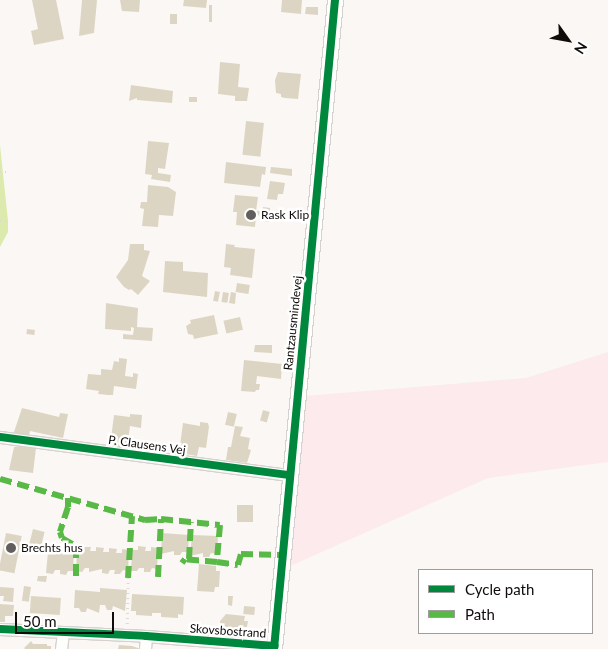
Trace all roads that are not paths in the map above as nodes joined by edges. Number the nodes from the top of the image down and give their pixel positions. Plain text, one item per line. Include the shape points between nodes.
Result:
1 (334, 0) edge
2 (0, 436) edge
3 (290, 475) junction
4 (0, 629) edge
5 (63, 632) junction
6 (146, 636) junction
7 (274, 648) edge
8 (61, 649) edge
9 (145, 649) edge

1 - 3 street, Rantzausmindevej
2 - 3 street, P. Clausens Vej
3 - 7 street, Rantzausmindevej
4 - 5 street, Skovsbostrand
5 - 6 street, Skovsbostrand
5 - 8 street
6 - 7 street, Skovsbostrand
6 - 9 street

